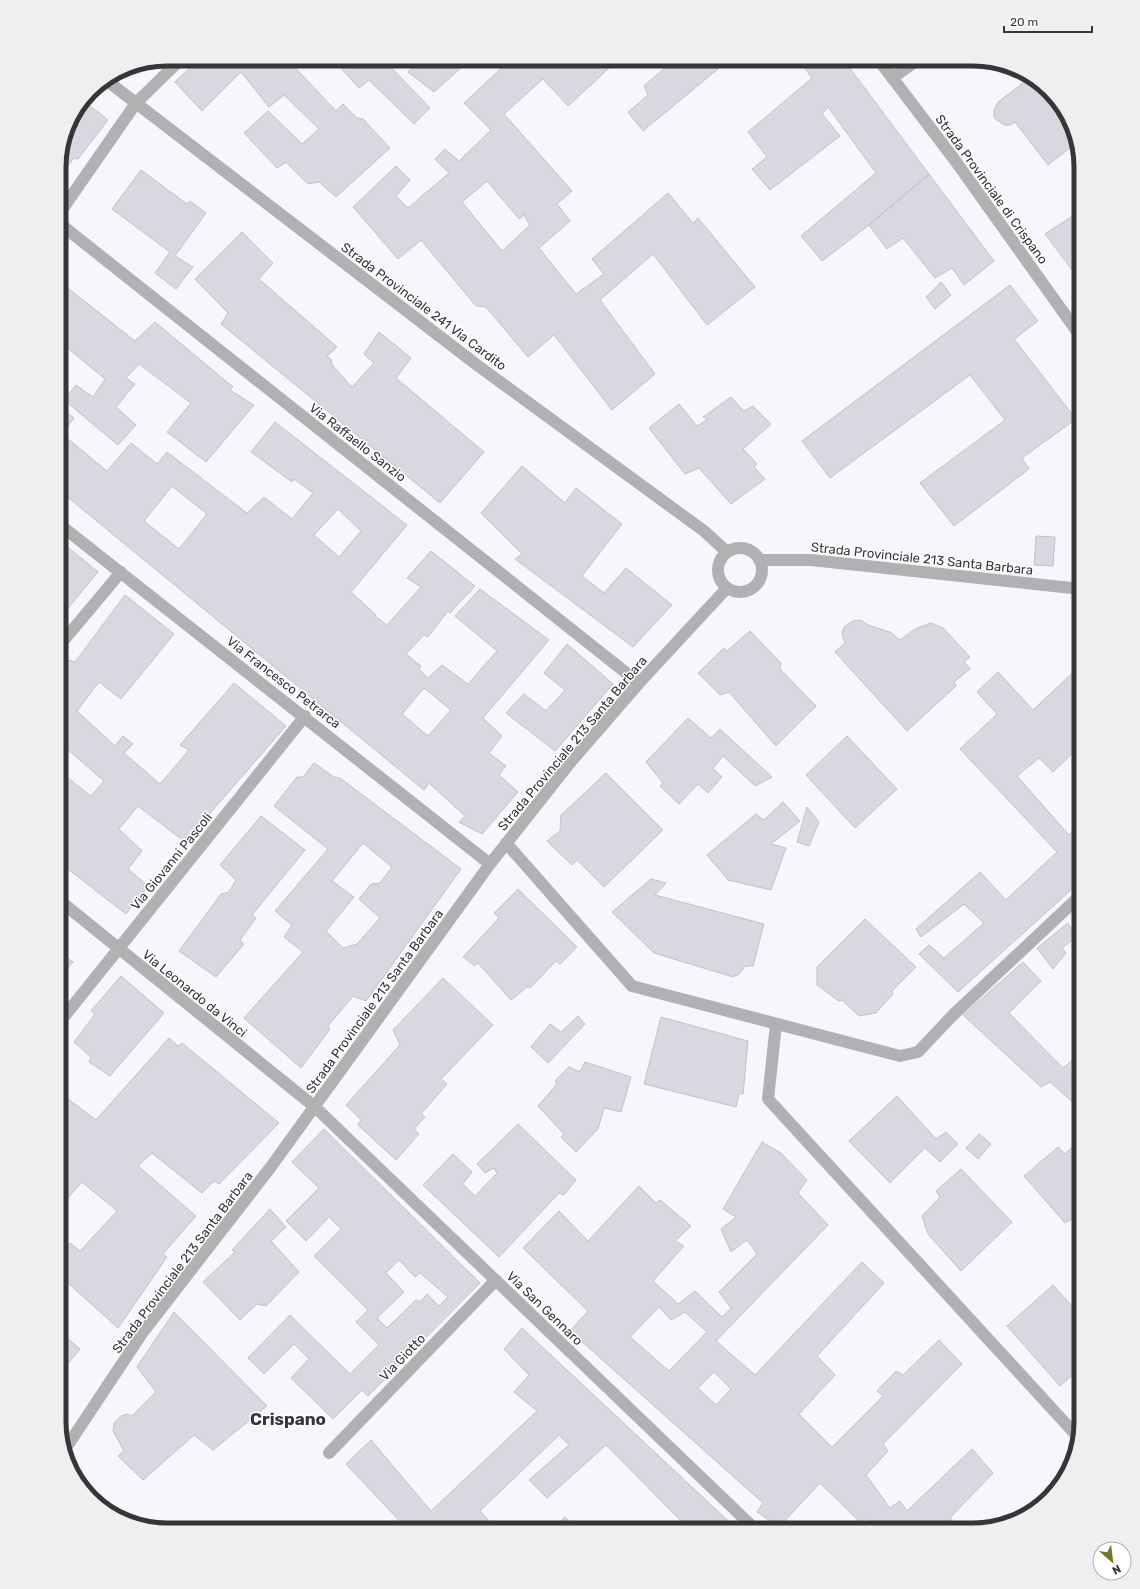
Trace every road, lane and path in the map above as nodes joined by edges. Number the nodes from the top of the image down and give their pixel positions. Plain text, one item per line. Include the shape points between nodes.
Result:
1 (174, 66) edge
2 (883, 66) edge
3 (909, 66) edge
4 (892, 78) junction
5 (110, 83) edge
6 (136, 103) junction
7 (66, 204) edge
8 (66, 229) edge
9 (1074, 327) edge
10 (66, 529) edge
11 (727, 552) junction
12 (759, 560) junction
13 (121, 572) junction
14 (727, 588) junction
15 (1074, 588) edge
16 (66, 638) edge
17 (639, 683) junction
18 (304, 716) junction
19 (506, 843) junction
20 (490, 864) junction
21 (1074, 902) edge
22 (66, 906) edge
23 (118, 949) junction
24 (66, 1014) edge
25 (776, 1024) junction
26 (315, 1107) junction
27 (496, 1280) junction
28 (1073, 1432) edge
29 (68, 1444) edge
30 (329, 1453) dead end
31 (749, 1523) edge

1 - 6 street
2 - 4 street, Strada Provinciale di Crispano
3 - 4 street
4 - 9 street, Strada Provinciale di Crispano via 954,159
5 - 6 street, Strada Provinciale 241 Via Cardito
6 - 7 street
6 - 11 street, Strada Provinciale 241 Via Cardito via 476,365 704,530
8 - 17 street, Via Raffaello Sanzio
10 - 13 street, Via Francesco Petrarca
11 - 12 street via 741,548 749,550
11 - 14 street via 719,563 718,570 718,577
12 - 14 street via 762,567 761,575 753,587 740,592
12 - 15 street, Strada Provinciale 213 Santa Barbara via 811,560
13 - 16 street
13 - 18 street, Via Francesco Petrarca
14 - 17 street, Strada Provinciale 213 Santa Barbara
17 - 19 street, Strada Provinciale 213 Santa Barbara via 569,764
18 - 20 street, Via Francesco Petrarca
18 - 23 street, Via Giovanni Pascoli
19 - 20 street, Strada Provinciale 213 Santa Barbara
19 - 25 street via 632,986
20 - 26 street, Strada Provinciale 213 Santa Barbara
21 - 25 street via 953,1015 918,1052 900,1056
22 - 23 street, Via Leonardo da Vinci
23 - 24 street, Via Giovanni Pascoli
23 - 26 street, Via Leonardo da Vinci
25 - 28 street via 768,1099
26 - 27 street, Via San Gennaro
26 - 29 street, Strada Provinciale 213 Santa Barbara via 143,1332
27 - 30 street, Via Giotto
27 - 31 street, Via San Gennaro

